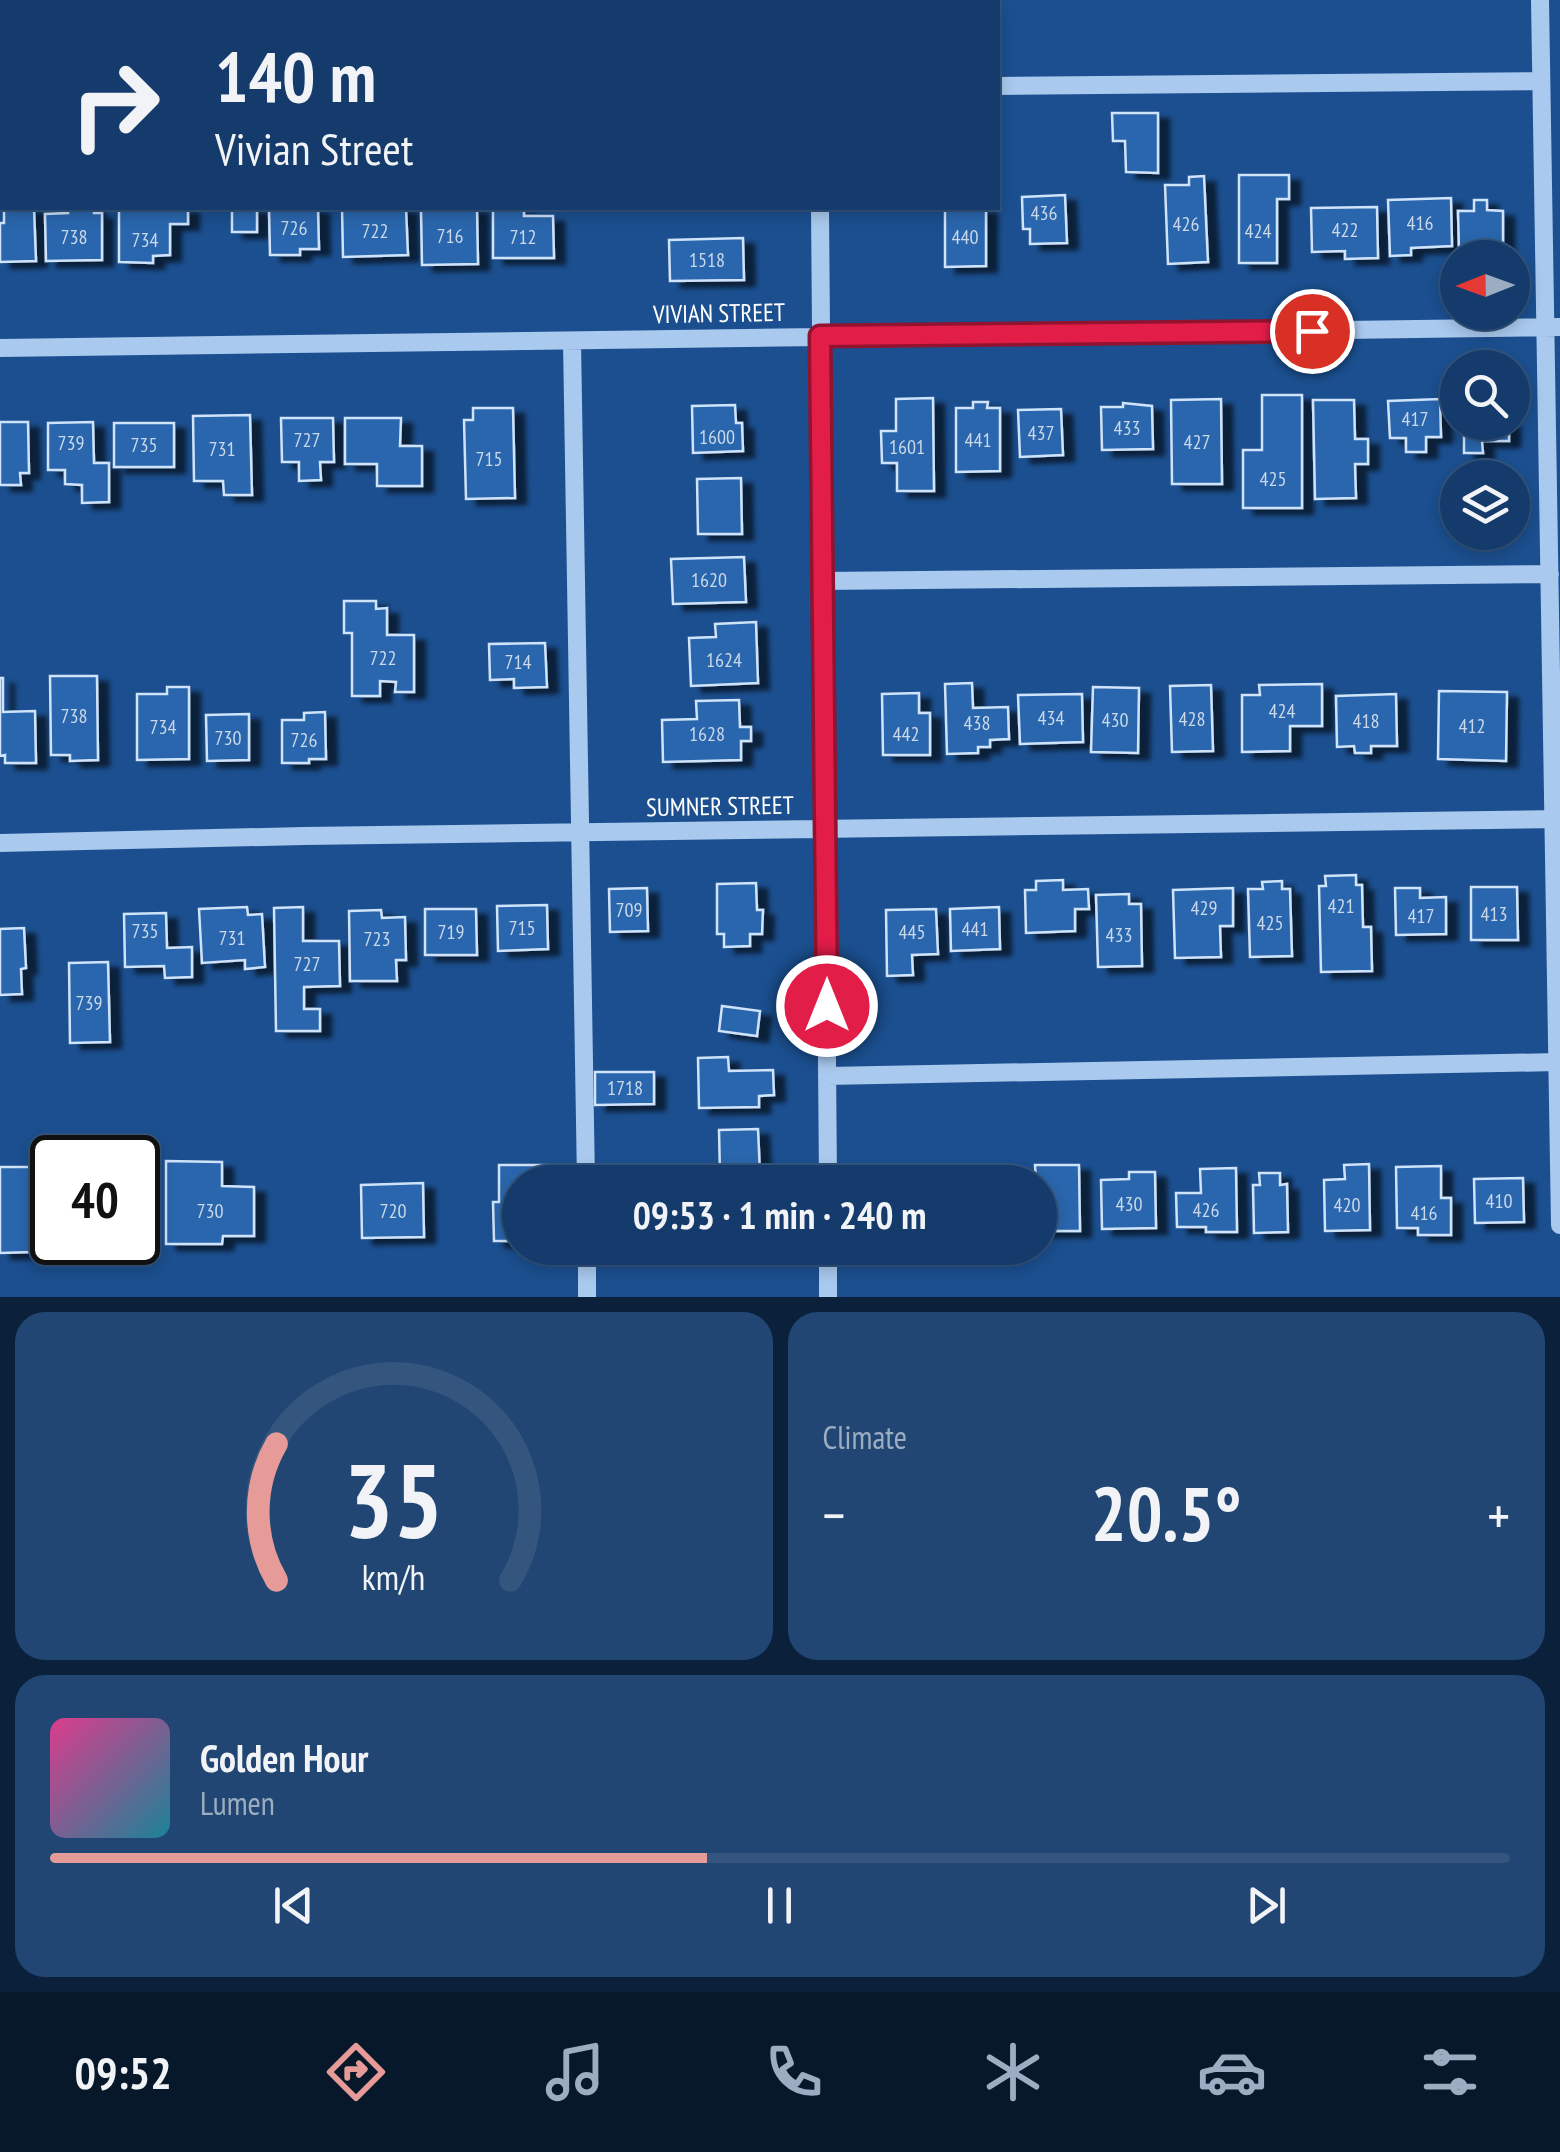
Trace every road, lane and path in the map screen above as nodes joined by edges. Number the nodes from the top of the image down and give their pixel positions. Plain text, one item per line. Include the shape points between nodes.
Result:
1 (1540, 0) edge
2 (1541, 81) junction
3 (1000, 86) edge
4 (820, 210) edge
5 (1553, 327) edge
6 (820, 336) junction
7 (572, 342) junction
8 (0, 348) edge
9 (1550, 574) junction
10 (823, 581) junction
11 (1557, 819) edge
12 (826, 830) junction
13 (580, 833) junction
14 (0, 843) edge
15 (1558, 1062) junction
16 (827, 1076) junction
17 (586, 1165) edge
18 (828, 1165) edge
19 (1560, 1225) edge
20 (587, 1265) edge
21 (828, 1265) edge
22 (588, 1297) edge
23 (828, 1297) edge

1 - 2 street
2 - 3 street
2 - 5 street
4 - 6 street
5 - 6 street, VIVIAN STREET
5 - 9 street
6 - 7 street, VIVIAN STREET
6 - 10 street
7 - 8 street, VIVIAN STREET
7 - 13 street
9 - 10 street
9 - 11 street
10 - 12 street
11 - 12 street, SUMNER STREET
11 - 15 street
12 - 13 street, SUMNER STREET
12 - 16 street
13 - 14 street, SUMNER STREET
13 - 17 street
15 - 16 street
15 - 19 street
16 - 18 street
20 - 22 street
21 - 23 street

